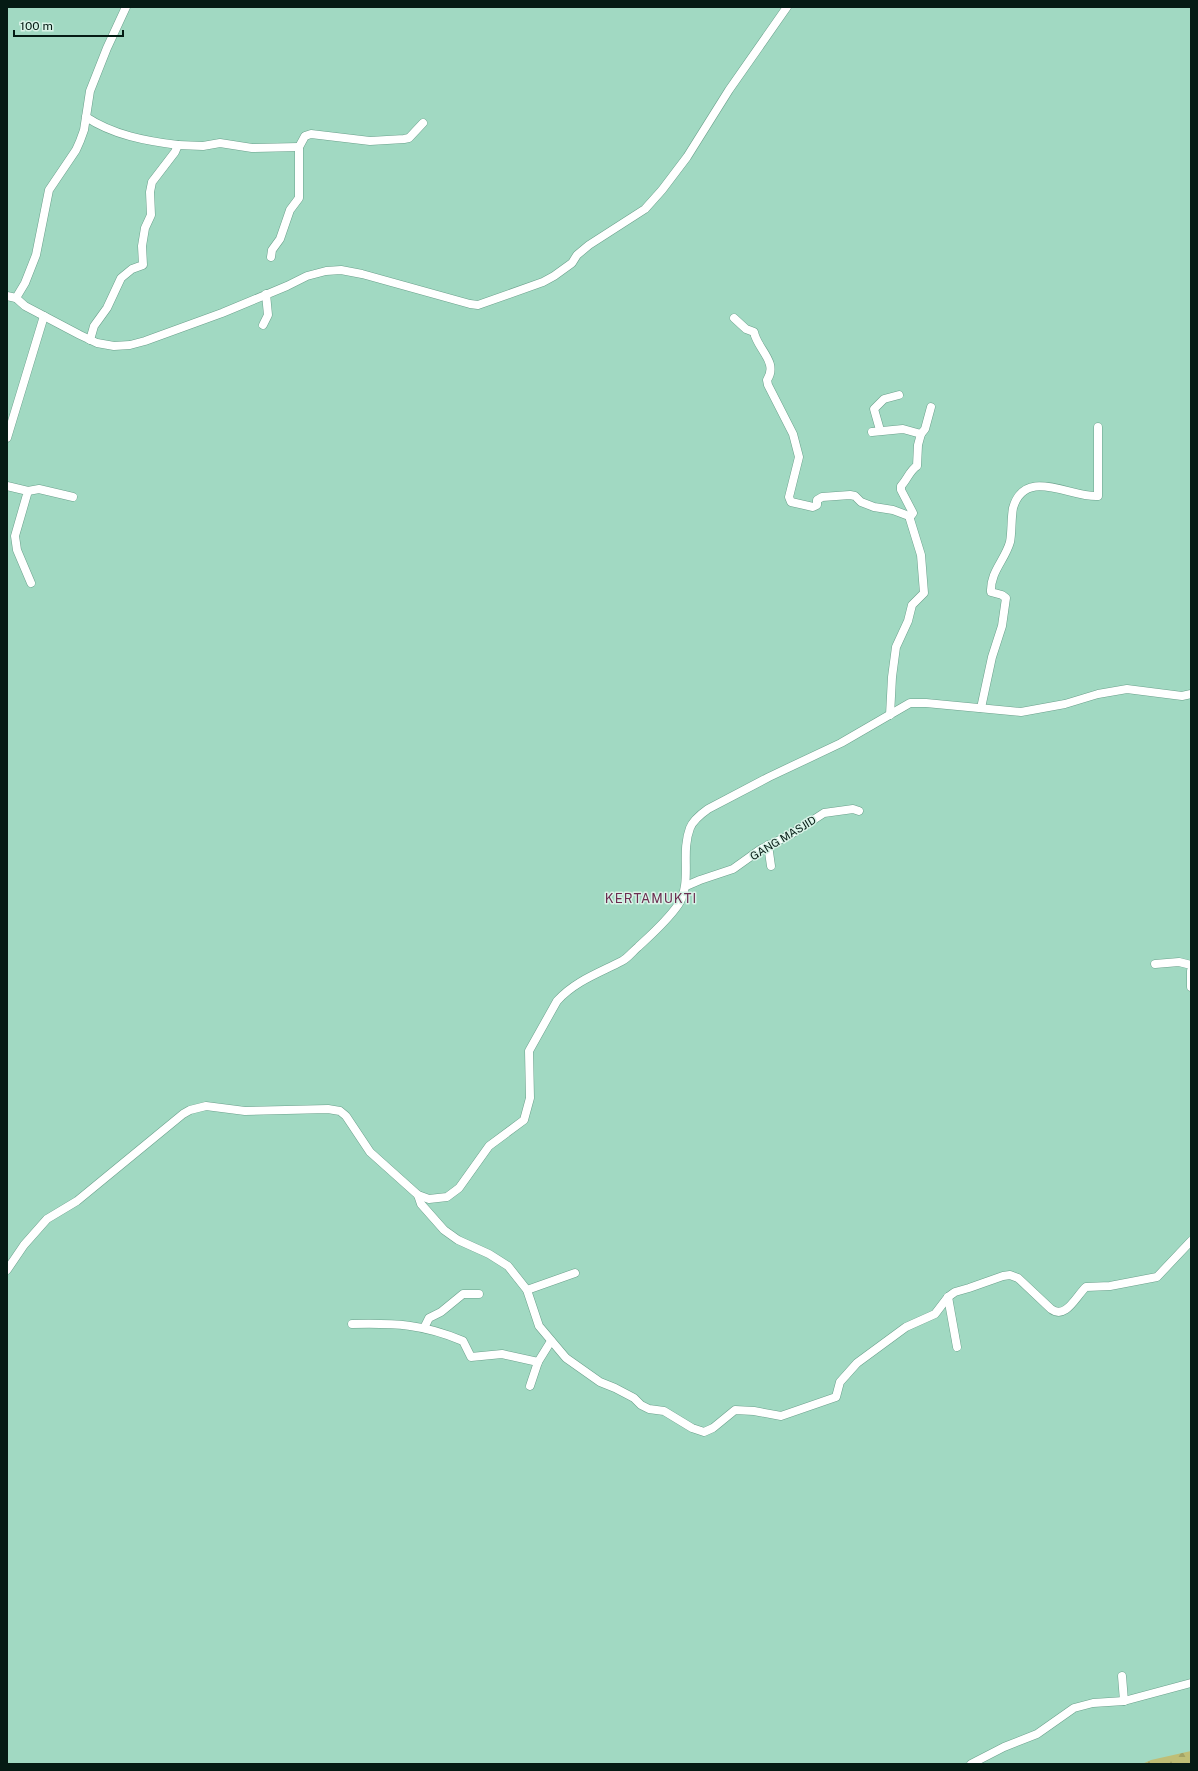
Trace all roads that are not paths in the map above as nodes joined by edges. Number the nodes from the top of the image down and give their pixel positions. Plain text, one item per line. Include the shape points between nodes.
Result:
1 (126, 7) edge
2 (787, 7) edge
3 (86, 117) junction
4 (423, 123) dead end
5 (178, 145) junction
6 (299, 147) junction
7 (271, 257) dead end
8 (266, 294) junction
9 (7, 296) edge
10 (16, 298) junction
11 (44, 316) junction
12 (734, 318) dead end
13 (263, 325) dead end
14 (90, 340) junction
15 (899, 395) dead end
16 (931, 407) dead end
17 (1098, 428) dead end
18 (921, 434) junction
19 (7, 438) edge
20 (7, 486) edge
21 (28, 491) junction
22 (73, 497) dead end
23 (910, 518) junction
24 (31, 584) dead end
25 (1191, 694) edge
26 (981, 708) junction
27 (890, 715) junction
28 (860, 811) dead end
29 (768, 845) junction
30 (771, 866) dead end
31 (686, 886) junction
32 (1155, 964) dead end
33 (1191, 965) edge
34 (1191, 971) edge
35 (1191, 987) edge
36 (418, 1195) junction
37 (1191, 1241) edge
38 (7, 1270) edge
39 (575, 1273) dead end
40 (527, 1290) junction
41 (479, 1294) dead end
42 (948, 1297) junction
43 (352, 1324) dead end
44 (424, 1328) junction
45 (552, 1341) junction
46 (956, 1347) dead end
47 (538, 1362) junction
48 (530, 1386) dead end
49 (1122, 1676) dead end
50 (1191, 1683) edge
51 (1124, 1701) junction
52 (971, 1764) edge

1 - 3 street via 90,91
2 - 8 street via 729,90 687,157 662,190 638,215 589,245 572,263 543,282 478,305 341,270 307,276
3 - 5 street via 113,132
3 - 10 street via 76,150 50,190 36,255
4 - 6 street via 409,138 370,141 311,134 305,136
5 - 6 street via 203,146 220,143 252,148
5 - 14 street via 152,182 151,215 145,228 142,246 144,265 132,269 121,278 107,308 94,326
6 - 7 street via 298,198 290,210
8 - 13 street via 268,315
8 - 14 street via 222,313 130,345 114,346
9 - 10 street
10 - 11 street
11 - 14 street
11 - 19 street
12 - 23 street via 746,329 754,332 771,365 772,373 768,385 793,434 799,457 789,497 791,502 813,507 822,497 850,495 874,507 893,510
15 - 18 street via 884,399 874,409 876,431 903,429
16 - 18 street via 926,429
17 - 26 street via 1098,496 1035,487 1025,489 1013,508 1011,540 990,582 991,592 1006,598 1002,626
18 - 23 street via 917,466 901,486 913,514
20 - 21 street
21 - 22 street via 39,489
21 - 24 street via 14,536
23 - 27 street via 921,555 924,593 912,605 896,647
25 - 26 street via 1182,696 1127,689 1031,711 1014,712
26 - 27 street via 917,702 910,703
27 - 31 street via 841,743 719,802 699,816 690,829
28 - 29 street, GANG MASJID via 853,809 824,813 790,835
29 - 30 street
29 - 31 street, GANG MASJID via 733,869
31 - 36 street via 679,904 653,934 623,960 583,980 558,1001 529,1051 530,1098 524,1120 489,1146 452,1194 437,1199
32 - 33 street via 1179,962
34 - 35 street
36 - 38 street via 370,1152 340,1111 328,1108 245,1111 206,1106 183,1114 77,1201 47,1219 24,1245
36 - 40 street via 421,1204 444,1230 508,1266
37 - 42 street via 1158,1277 1110,1286 1086,1287 1068,1308 1060,1313 1050,1309 1018,1278 1010,1275 955,1292
39 - 40 street
40 - 45 street via 539,1326
41 - 44 street via 463,1294 441,1312 429,1318
42 - 45 street via 936,1314 906,1327 857,1363 840,1382 836,1397 780,1416 735,1410 704,1432 664,1412 649,1409 634,1398 600,1382 566,1358
42 - 46 street
43 - 44 street via 391,1323
44 - 47 street via 463,1341 471,1357 502,1354
45 - 47 street
47 - 48 street
49 - 51 street
50 - 51 street
51 - 52 street via 1093,1703 1074,1708 1037,1734

